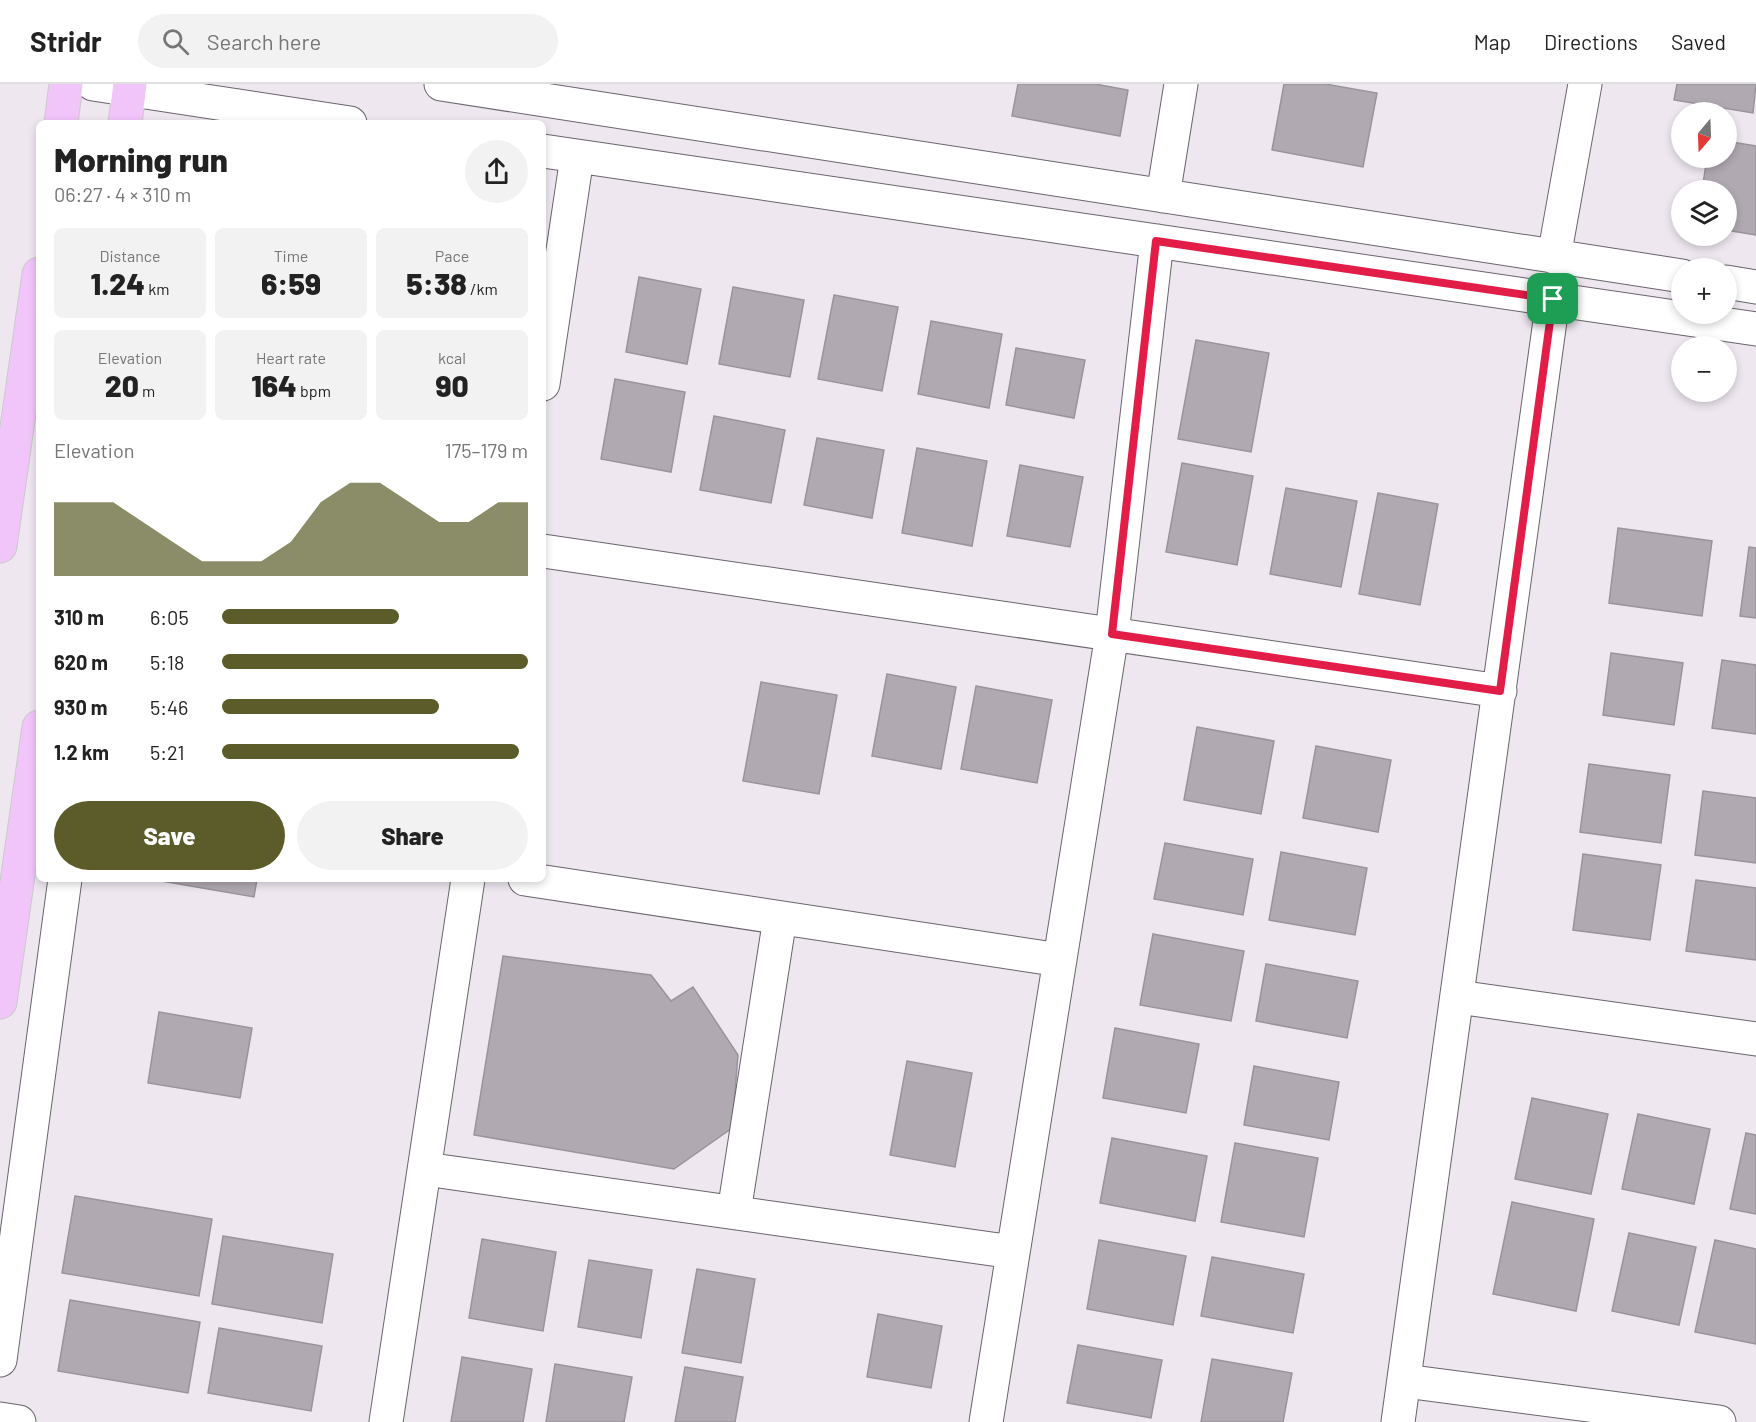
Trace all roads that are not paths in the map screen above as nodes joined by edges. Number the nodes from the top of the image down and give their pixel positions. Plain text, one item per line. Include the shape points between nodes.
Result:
1 (66, 84) edge
2 (93, 84) edge
3 (441, 84) edge
4 (1181, 84) edge
5 (1585, 84) edge
6 (130, 87) edge
7 (220, 114) edge
8 (61, 120) edge
9 (125, 120) edge
10 (307, 120) edge
11 (546, 152) edge
12 (577, 156) junction
13 (1163, 196) junction
14 (1156, 241) junction
15 (1554, 257) junction
16 (1671, 274) edge
17 (1737, 283) edge
18 (1756, 286) edge
19 (36, 295) edge
20 (1553, 299) junction
21 (1756, 329) edge
22 (546, 364) edge
23 (21, 401) junction
24 (0, 469) edge
25 (0, 546) edge
26 (546, 551) edge
27 (1112, 634) junction
28 (1500, 691) junction
29 (36, 748) edge
30 (65, 882) edge
31 (468, 882) edge
32 (545, 882) edge
33 (780, 918) junction
34 (1060, 960) junction
35 (1458, 997) junction
36 (0, 1002) edge
37 (1756, 1039) edge
38 (425, 1169) junction
39 (734, 1212) junction
40 (1013, 1252) junction
41 (0, 1360) edge
42 (1405, 1381) junction
43 (0, 1419) edge
44 (19, 1422) edge
45 (386, 1422) edge
46 (986, 1422) edge
47 (1398, 1422) edge
48 (1719, 1422) edge

1 - 8 main road
2 - 6 street
3 - 13 street
4 - 13 street
5 - 15 street
6 - 7 street
6 - 9 main road
7 - 10 street
11 - 12 street
12 - 14 street
12 - 22 street
13 - 15 street
14 - 20 street
14 - 27 street
15 - 16 street
17 - 18 street
19 - 23 main road
20 - 21 street
20 - 28 street
23 - 24 street
23 - 25 main road
26 - 27 street
27 - 28 street
27 - 34 street
28 - 35 street
29 - 36 main road
30 - 41 street
31 - 38 street
32 - 33 street
33 - 34 street
33 - 39 street
34 - 40 street
35 - 37 street
35 - 42 street
38 - 39 street
38 - 45 street
39 - 40 street
40 - 46 street
42 - 47 street
42 - 48 street
43 - 44 street

